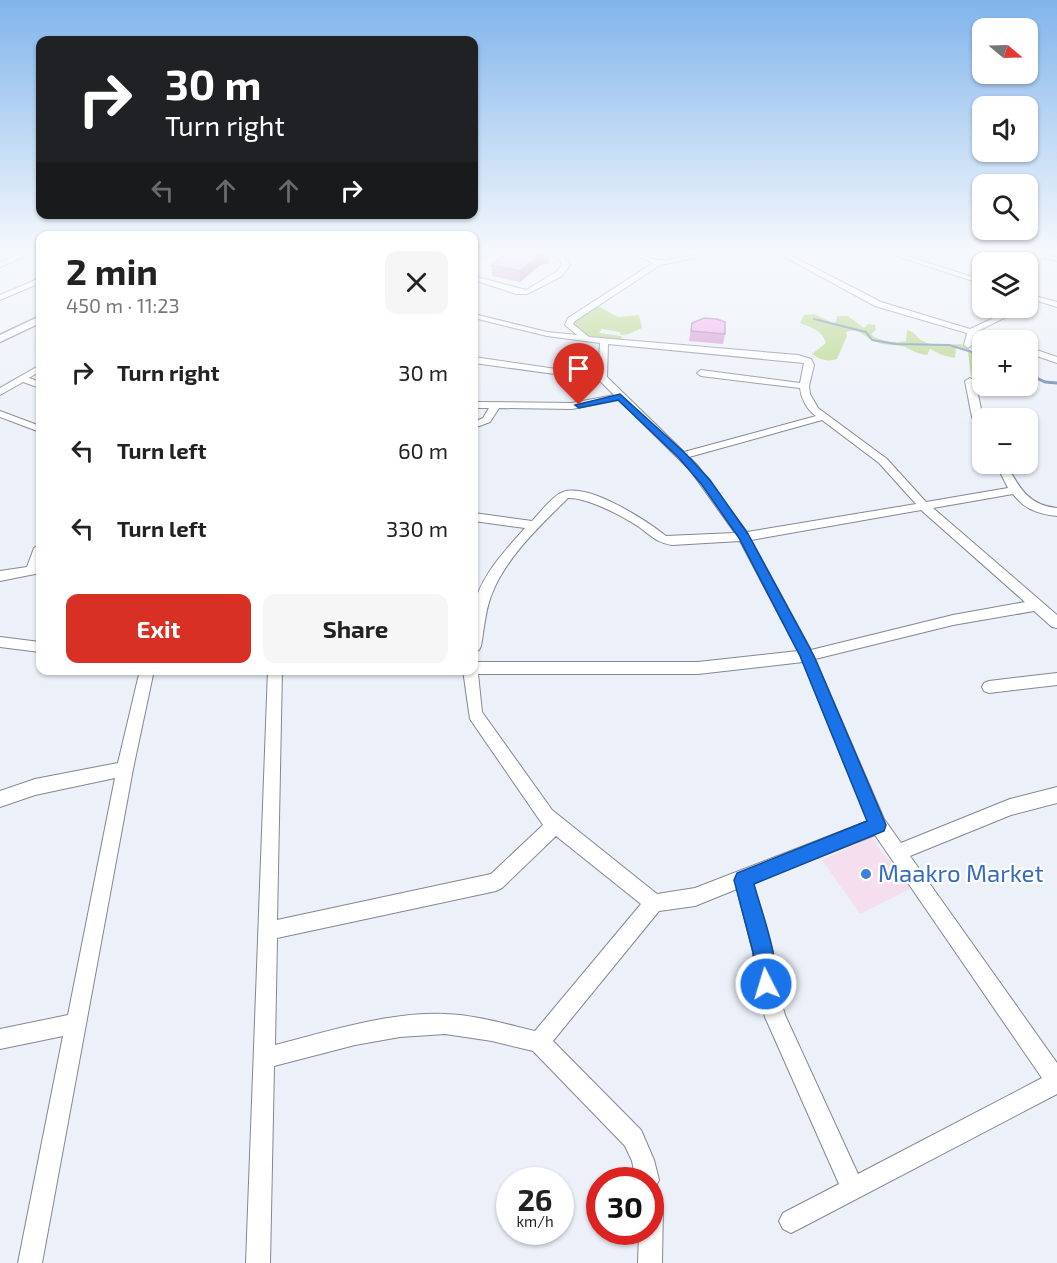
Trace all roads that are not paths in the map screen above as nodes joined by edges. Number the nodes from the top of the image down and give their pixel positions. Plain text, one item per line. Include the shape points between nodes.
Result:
1 (588, 309) edge
2 (895, 309) edge
3 (478, 317) edge
4 (999, 318) edge
5 (36, 321) edge
6 (974, 330) edge
7 (972, 331) joint
8 (0, 339) edge
9 (588, 339) junction
10 (604, 341) junction
11 (968, 345) dead end
12 (1038, 353) edge
13 (1057, 360) edge
14 (478, 361) edge
15 (36, 370) edge
16 (701, 372) dead end
17 (602, 378) junction
18 (22, 379) junction
19 (970, 381) dead end
20 (36, 384) edge
21 (804, 386) junction
22 (0, 392) edge
23 (620, 397) junction
24 (478, 405) edge
25 (495, 406) junction
26 (975, 408) edge
27 (0, 414) edge
28 (822, 417) junction
29 (478, 423) edge
30 (36, 428) edge
31 (682, 456) junction
32 (1006, 474) edge
33 (1015, 490) junction
34 (925, 507) junction
35 (1057, 512) edge
36 (478, 518) edge
37 (533, 525) junction
38 (744, 537) junction
39 (36, 570) edge
40 (0, 576) edge
41 (1038, 605) junction
42 (1057, 623) edge
43 (478, 625) edge
44 (0, 642) edge
45 (36, 646) edge
46 (807, 656) junction
47 (478, 668) edge
48 (146, 675) edge
49 (275, 675) edge
50 (471, 675) edge
51 (1057, 679) edge
52 (989, 687) dead end
53 (125, 769) junction
54 (1057, 795) edge
55 (0, 799) edge
56 (555, 825) junction
57 (878, 825) junction
58 (896, 853) junction
59 (743, 880) junction
60 (654, 903) junction
61 (268, 931) junction
62 (76, 1023) junction
63 (0, 1039) edge
64 (539, 1042) junction
65 (265, 1058) junction
66 (1057, 1082) edge
67 (644, 1167) edge
68 (853, 1189) junction
69 (791, 1221) dead end
70 (650, 1245) edge
71 (30, 1263) edge
72 (258, 1263) edge
73 (650, 1263) edge

1 - 9 street via 569,325
2 - 7 street
3 - 9 street via 547,334
4 - 6 street
5 - 8 street
7 - 11 street
9 - 10 street
10 - 17 street
10 - 21 street via 798,358 810,365
12 - 13 street
14 - 17 street
15 - 18 street
16 - 21 street
17 - 23 street
18 - 20 street
18 - 22 street
19 - 26 street
21 - 28 street via 807,400
23 - 25 street via 572,406
23 - 31 street
24 - 25 street
25 - 29 street via 487,420
27 - 30 street
28 - 31 street
28 - 34 street via 883,460
31 - 38 street
32 - 33 street
33 - 34 street
33 - 35 street via 1031,507
34 - 38 street
34 - 41 street
36 - 37 street
37 - 38 street via 565,495 576,493 642,524 665,540
37 - 43 street via 488,586
38 - 46 street
39 - 40 street
41 - 42 street
41 - 46 street via 943,622
44 - 45 street
46 - 47 street via 698,668
46 - 57 street
48 - 53 street
49 - 61 street
50 - 56 street via 475,714 483,729
51 - 52 street
53 - 55 street via 35,787
53 - 62 street
54 - 58 street via 1010,807
56 - 60 street
56 - 61 street via 496,882
57 - 58 street
57 - 59 street
58 - 66 street
59 - 60 street via 695,897
59 - 68 street via 763,952 775,1017
60 - 64 street
61 - 65 street
62 - 63 street
62 - 71 street
64 - 65 street via 446,1024 421,1025 393,1027
64 - 67 street via 633,1138
65 - 72 street
66 - 68 street
68 - 69 street
70 - 73 street

